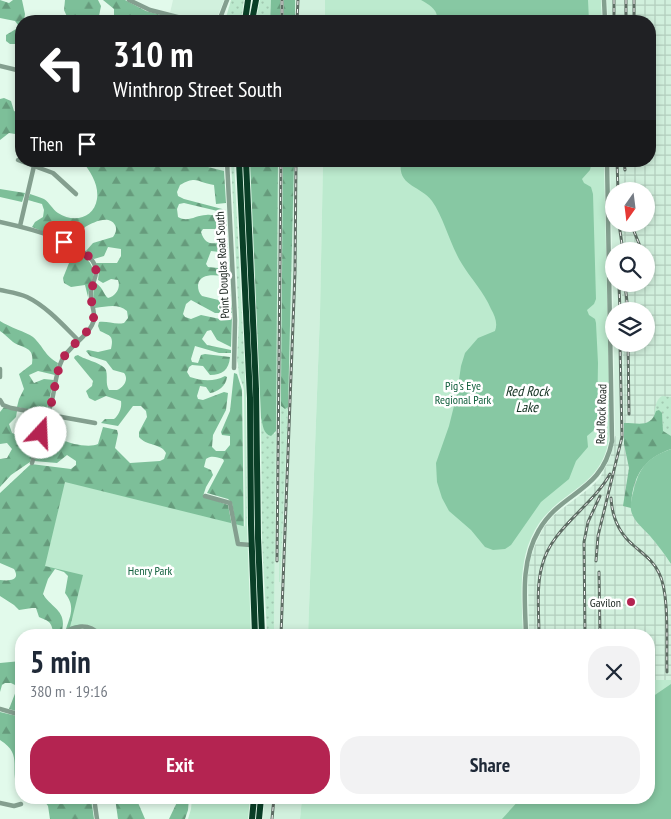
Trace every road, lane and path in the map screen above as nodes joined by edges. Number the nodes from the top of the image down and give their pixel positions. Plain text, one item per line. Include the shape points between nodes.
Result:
1 (129, 0) edge
2 (227, 0) edge
3 (248, 0) edge
4 (256, 0) edge
5 (604, 0) edge
6 (170, 15) edge
7 (222, 15) edge
8 (246, 15) edge
9 (253, 15) edge
10 (605, 15) edge
11 (0, 66) edge
12 (15, 70) edge
13 (34, 167) edge
14 (38, 167) edge
15 (227, 167) edge
16 (238, 167) edge
17 (246, 167) edge
18 (607, 167) edge
19 (76, 194) dead end
20 (0, 222) edge
21 (20, 226) junction
22 (0, 290) edge
23 (78, 340) junction
24 (234, 368) dead end
25 (0, 369) edge
26 (0, 377) edge
27 (0, 400) edge
28 (47, 415) junction
29 (95, 423) dead end
30 (32, 463) dead end
31 (205, 496) dead end
32 (255, 545) junction
33 (74, 629) edge
34 (93, 629) edge
35 (255, 629) edge
36 (262, 629) edge
37 (526, 629) edge
38 (0, 709) edge
39 (15, 713) edge
40 (0, 803) edge
41 (21, 804) dead end
42 (95, 804) edge
43 (253, 804) edge
44 (260, 804) edge
45 (97, 819) edge
46 (252, 819) edge
47 (259, 819) edge

1 - 6 street
2 - 7 street
3 - 8 highway
4 - 9 highway
5 - 10 street
11 - 12 street
13 - 21 street
14 - 19 street via 55,174
15 - 24 street, Point Douglas Road South via 236,320
16 - 32 highway
17 - 32 highway via 257,395
18 - 37 street, Red Rock Road via 612,441 598,474 553,512 533,542 525,575
20 - 21 street
21 - 23 street via 80,250 93,261 96,274 90,291 93,322
22 - 23 street via 36,302
23 - 28 street via 60,364
25 - 26 street
27 - 28 street via 8,407
28 - 29 street
28 - 30 street
31 - 32 street via 231,504 238,545
32 - 35 highway
32 - 36 highway
33 - 34 street via 82,626
38 - 39 street
40 - 41 street
42 - 45 street
43 - 46 highway
44 - 47 highway

